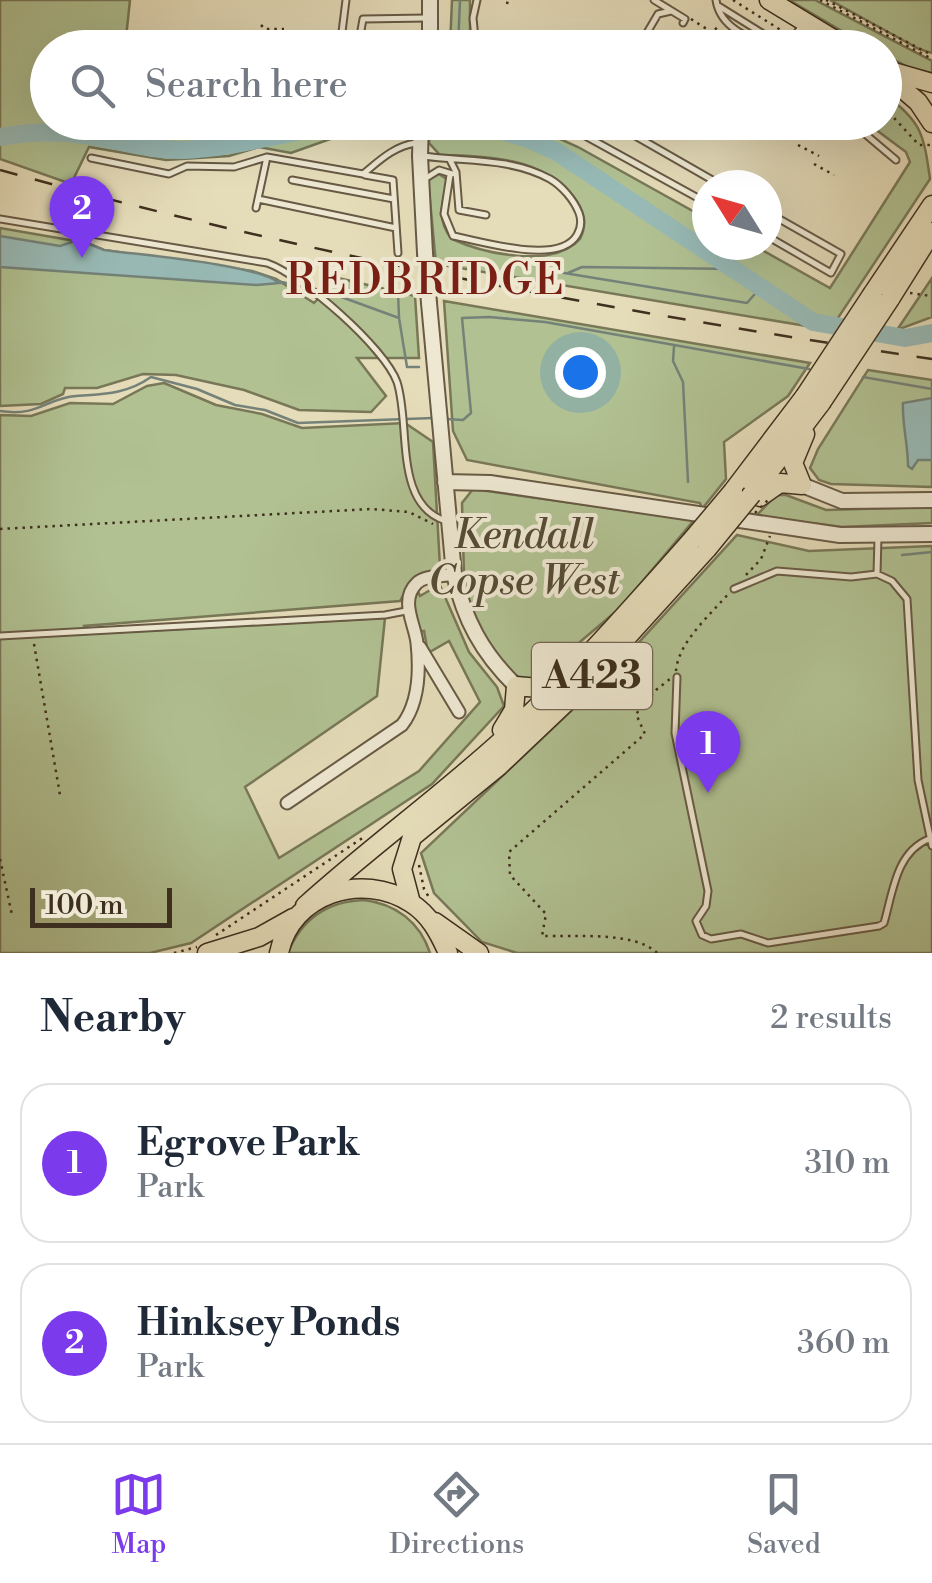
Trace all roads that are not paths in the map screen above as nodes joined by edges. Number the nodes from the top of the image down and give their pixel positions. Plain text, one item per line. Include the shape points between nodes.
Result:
1 (346, 0) edge
2 (430, 0) edge
3 (477, 0) edge
4 (654, 0) edge
5 (769, 0) edge
6 (716, 2) edge
7 (671, 10) junction
8 (430, 18) junction
9 (684, 21) road end
10 (804, 21) junction
11 (342, 30) edge
12 (360, 30) edge
13 (430, 30) edge
14 (474, 30) edge
15 (649, 30) edge
16 (738, 30) edge
17 (759, 30) edge
18 (798, 30) edge
19 (812, 30) edge
20 (902, 76) edge
21 (932, 83) edge
22 (902, 87) edge
23 (932, 124) edge
24 (417, 140) edge
25 (420, 140) edge
26 (421, 140) edge
27 (593, 140) edge
28 (642, 140) edge
29 (872, 140) edge
30 (266, 157) junction
31 (91, 158) dead end
32 (450, 160) junction
33 (896, 160) dead end
34 (695, 170) edge
35 (453, 173) junction
36 (363, 174) junction
37 (292, 180) dead end
38 (421, 184) junction
39 (932, 194) edge
40 (692, 195) edge
41 (394, 199) junction
42 (258, 200) junction
43 (256, 208) dead end
44 (929, 209) edge
45 (486, 215) dead end
46 (0, 219) edge
47 (782, 221) edge
48 (396, 228) junction
49 (932, 232) edge
50 (782, 245) edge
51 (398, 253) dead end
52 (882, 296) junction
53 (813, 399) junction
54 (444, 482) junction
55 (802, 485) junction
56 (756, 495) junction
57 (932, 500) edge
58 (449, 523) junction
59 (932, 534) edge
60 (878, 536) junction
61 (699, 545) junction
62 (454, 574) junction
63 (878, 574) junction
64 (734, 589) road end
65 (408, 610) junction
66 (0, 636) edge
67 (417, 641) junction
68 (586, 657) junction
69 (677, 676) road end
70 (516, 686) junction
71 (459, 712) dead end
72 (477, 762) junction
73 (287, 803) dead end
74 (436, 818) junction
75 (931, 843) edge
76 (422, 906) junction
77 (299, 912) junction
78 (449, 944) edge
79 (206, 953) edge
80 (279, 953) edge
81 (479, 953) edge

1 - 11 lane
2 - 8 street
3 - 14 lane
4 - 7 lane
5 - 10 main road
6 - 16 lane via 722,20
6 - 17 lane
7 - 9 lane
7 - 15 lane via 658,14
8 - 12 lane via 362,19
8 - 13 street
10 - 18 lane
10 - 19 main road
20 - 21 main road
22 - 23 main road
24 - 36 lane
25 - 38 street
26 - 32 lane
27 - 40 lane
28 - 34 lane
29 - 33 lane
30 - 31 lane via 169,174
30 - 36 lane
30 - 42 lane
32 - 35 lane
32 - 35 lane via 504,163 550,179 579,214 579,232 550,252 453,236 444,214
35 - 38 lane via 431,172
35 - 45 lane via 460,210
36 - 41 lane via 393,180
37 - 41 lane
38 - 54 street, bridge
39 - 44 main road, A423
41 - 48 lane
42 - 43 lane
42 - 48 lane
44 - 52 main road, A423
46 - 58 lane via 282,268 376,349 398,384 420,504
47 - 50 lane via 841,254 830,273
48 - 51 lane
49 - 52 main road, A423
52 - 53 main road, A423, bridge
53 - 55 main road via 793,463
53 - 56 main road, A423
53 - 61 main road, A423, bridge via 733,491
54 - 58 street
54 - 60 street
55 - 56 main road via 780,483
55 - 57 street via 842,501
56 - 61 main road, A423, bridge
58 - 62 street
59 - 60 street
60 - 63 lane
61 - 68 main road, A423
61 - 74 main road, A423 via 578,692
62 - 65 street via 416,584
62 - 70 street via 468,624
63 - 64 lane via 777,571
63 - 75 lane via 907,599 918,780
65 - 66 lane
65 - 67 street
67 - 71 street
67 - 73 street via 416,696 402,725
68 - 70 main road via 539,688
68 - 72 main road, A423
69 - 75 lane via 676,732 708,891 696,921 702,936 741,934 768,943 879,926 895,877 916,845
70 - 72 main road via 510,720
72 - 77 main road, A423
74 - 76 main road, A423 via 419,829 402,869
74 - 78 main road via 415,848 413,876
76 - 77 main road via 368,888 345,890
76 - 78 main road
77 - 79 main road via 258,937
77 - 80 main road
78 - 81 main road

